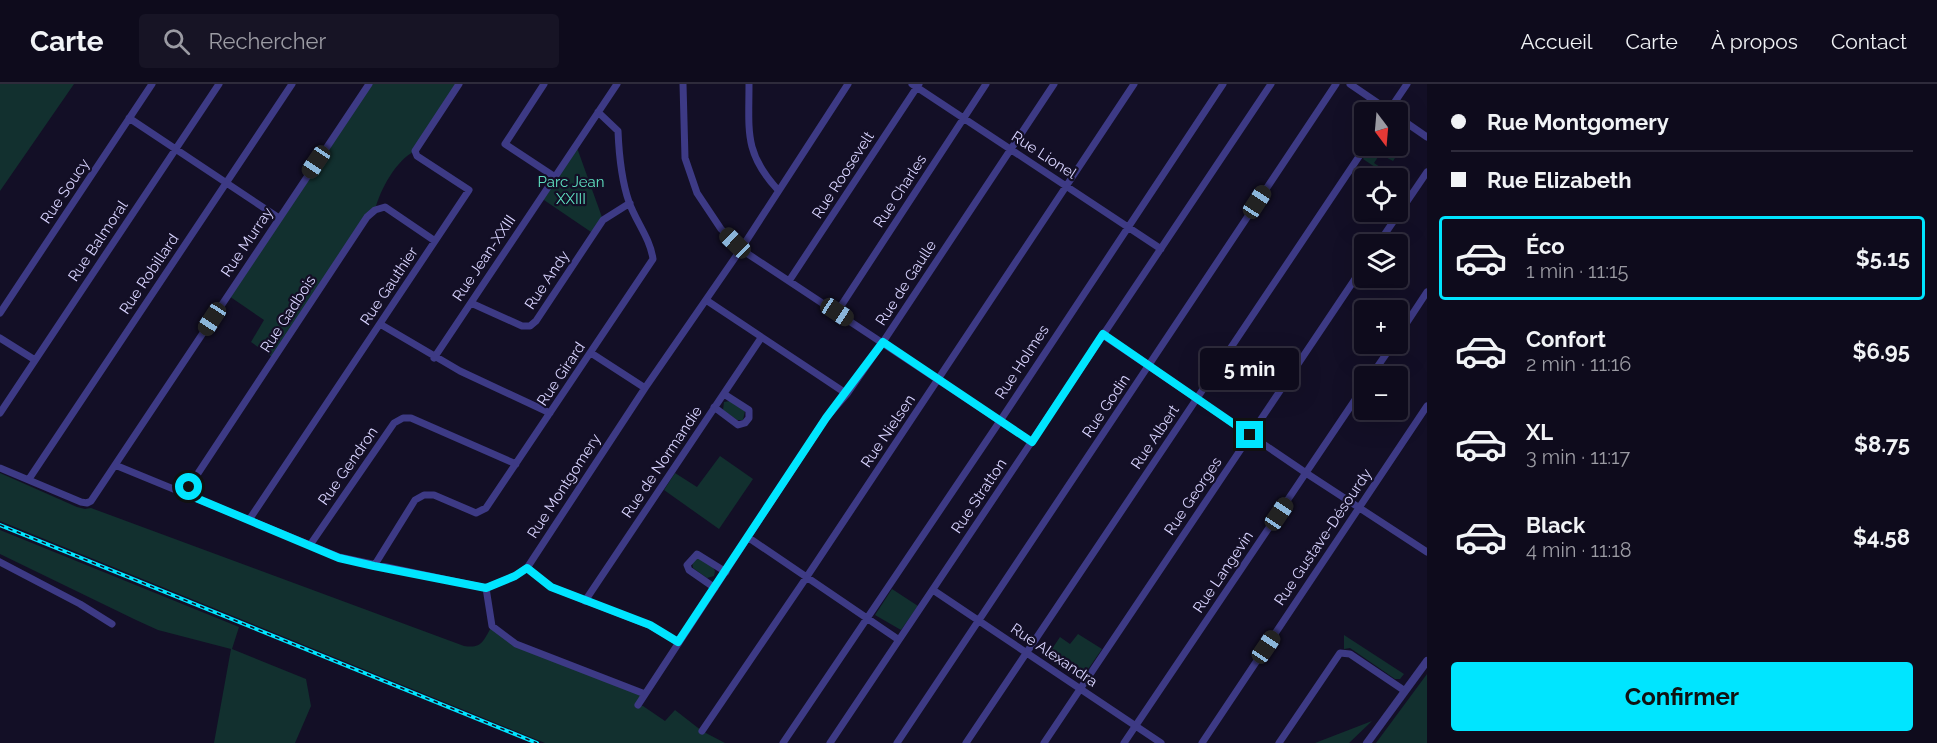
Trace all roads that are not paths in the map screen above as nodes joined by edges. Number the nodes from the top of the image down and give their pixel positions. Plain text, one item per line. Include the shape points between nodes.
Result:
1 (152, 84) edge
2 (219, 84) edge
3 (292, 84) edge
4 (369, 84) edge
5 (459, 84) edge
6 (544, 84) edge
7 (617, 84) edge
8 (683, 84) edge
9 (749, 84) edge
10 (848, 84) edge
11 (986, 84) edge
12 (1054, 84) edge
13 (1134, 84) edge
14 (1223, 84) edge
15 (1271, 84) edge
16 (1336, 84) edge
17 (1350, 84) edge
18 (1407, 84) edge
19 (916, 85) edge
20 (1375, 102) edge
21 (1395, 102) edge
22 (598, 112) junction
23 (129, 118) junction
24 (963, 118) junction
25 (1408, 124) edge
26 (1427, 137) edge
27 (176, 149) junction
28 (1010, 150) junction
29 (1359, 156) edge
30 (1427, 172) edge
31 (555, 177) junction
32 (226, 183) junction
33 (1066, 186) junction
34 (778, 190) junction
35 (630, 203) junction
36 (279, 218) junction
37 (1128, 226) junction
38 (1385, 234) edge
39 (435, 241) junction
40 (741, 249) junction
41 (1161, 249) junction
42 (1354, 280) edge
43 (789, 281) junction
44 (1427, 292) edge
45 (706, 300) junction
46 (471, 303) junction
47 (837, 312) junction
48 (0, 313) edge
49 (1408, 321) edge
50 (380, 324) junction
51 (1103, 334) junction
52 (0, 338) edge
53 (761, 338) junction
54 (883, 342) junction
55 (591, 353) junction
56 (434, 358) junction
57 (35, 360) junction
58 (1149, 366) junction
59 (938, 380) junction
60 (645, 388) junction
61 (724, 393) junction
62 (847, 394) junction
63 (1197, 398) junction
64 (1354, 401) edge
65 (1427, 406) edge
66 (714, 408) junction
67 (0, 413) edge
68 (550, 413) junction
69 (1000, 421) junction
70 (1250, 435) junction
71 (1032, 442) junction
72 (516, 464) junction
73 (115, 465) junction
74 (0, 468) edge
75 (1306, 473) junction
76 (29, 479) junction
77 (184, 493) junction
78 (1360, 507) junction
79 (249, 520) junction
80 (749, 538) junction
81 (310, 544) junction
82 (1427, 552) edge
83 (0, 562) edge
84 (374, 566) junction
85 (527, 568) junction
86 (726, 572) junction
87 (807, 577) junction
88 (486, 588) junction
89 (715, 588) junction
90 (933, 590) junction
91 (585, 601) junction
92 (867, 618) junction
93 (979, 621) junction
94 (112, 624) dead end
95 (899, 640) junction
96 (678, 642) junction
97 (1027, 653) junction
98 (1427, 654) edge
99 (1427, 661) edge
100 (1414, 677) junction
101 (1080, 690) junction
102 (1405, 691) junction
103 (645, 694) junction
104 (638, 705) dead end
105 (1136, 726) junction
106 (702, 731) dead end
107 (783, 743) edge
108 (830, 743) edge
109 (897, 743) edge
110 (966, 743) edge
111 (1044, 743) edge
112 (1124, 743) edge
113 (1161, 743) edge
114 (1202, 743) edge
115 (1280, 743) edge
116 (1367, 743) edge

1 - 23 street, Rue Soucy
2 - 27 street, Rue Balmoral
3 - 32 street, Rue Robillard
4 - 36 street, Rue Murray
5 - 39 street, Rue Gauthier via 415,151 469,190
6 - 31 street via 505,144
7 - 22 street, Rue Jean-XXIII
8 - 40 street via 686,158 697,193 721,230
9 - 34 street via 751,147 764,174
10 - 34 street, Rue Montgomery
11 - 24 street, Rue Charles
12 - 28 street, Rue de Gaulle
13 - 33 street, Rue Nielsen
14 - 37 street, Rue Holmes
15 - 41 street, Rue Stratton
16 - 58 street, Rue Godin
17 - 20 street
18 - 21 street
19 - 24 street, Rue Lionel
19 - 43 street, Rue Roosevelt
22 - 31 street, Rue Jean-XXIII
22 - 35 street, Rue Girard via 618,131 619,161
23 - 27 street
23 - 48 street, Rue Soucy
24 - 28 street, Rue Lionel
24 - 47 street, Rue Charles
25 - 26 street
27 - 32 street
27 - 57 street, Rue Balmoral
28 - 33 street, Rue Lionel
28 - 54 street, Rue de Gaulle
29 - 63 street, Rue Albert
30 - 38 street
31 - 46 street, Rue Jean-XXIII
32 - 36 street
32 - 76 street, Rue Robillard
33 - 37 street, Rue Lionel
33 - 59 street, Rue Nielsen
34 - 40 street, Rue Montgomery
35 - 46 street, Rue Andy via 603,220 530,326
35 - 55 street, Rue Girard via 652,248 653,259
36 - 73 street, Rue Murray
37 - 41 street, Rue Lionel
37 - 69 street, Rue Holmes
39 - 50 street, Rue Gauthier
39 - 77 street, Rue Gadbois via 386,207 367,217
40 - 43 street
40 - 45 street, Rue Montgomery
41 - 51 street, Rue Stratton
42 - 70 street, Rue Georges
43 - 47 street
44 - 49 street
45 - 53 street
45 - 60 street, Rue Montgomery
46 - 56 street, Rue Jean-XXIII
47 - 54 street
50 - 56 street
50 - 79 street, Rue Gauthier
51 - 58 street
51 - 71 street, Rue Stratton
52 - 57 street
53 - 61 street, Rue de Normandie
53 - 62 street
54 - 59 street
54 - 62 street, Rue de Gaulle
55 - 60 street
55 - 68 street, Rue Girard
56 - 68 street
57 - 67 street, Rue Balmoral
58 - 63 street
58 - 93 street, Rue Godin
59 - 69 street
59 - 87 street, Rue Nielsen
60 - 85 street, Rue Montgomery
61 - 66 street, Rue de Normandie
61 - 66 street via 749,410 749,418 738,424
62 - 80 street, Rue de Gaulle via 826,418
63 - 70 street
63 - 97 street, Rue Albert
64 - 75 street, Rue Langevin
65 - 78 street, Rue Gustave-Désourdy
66 - 91 street, Rue de Normandie
68 - 72 street, Rue Girard
69 - 71 street
69 - 92 street, Rue Holmes
70 - 75 street
70 - 101 street, Rue Georges
71 - 90 street, Rue Stratton
72 - 81 street, Rue Gendron via 411,418 403,418 394,423
72 - 84 street, Rue Girard via 486,508 476,513 434,495 415,500
73 - 76 street, Rue Murray via 87,503
73 - 77 street
74 - 76 street
75 - 78 street
75 - 105 street, Rue Langevin
77 - 79 street
78 - 82 street
78 - 114 street, Rue Gustave-Désourdy
79 - 81 street
80 - 86 street, Rue de Gaulle
80 - 87 street
81 - 84 street via 339,558
83 - 94 street
84 - 88 street
85 - 88 street, Rue Montgomery
85 - 91 street via 551,587
86 - 89 street, Rue de Gaulle
86 - 89 street via 697,554 687,565
87 - 92 street
87 - 106 street, Rue Nielsen
88 - 103 street via 492,627 516,644
89 - 96 street, Rue de Gaulle
90 - 93 street, Rue Alexandra
90 - 95 street, Rue Stratton
91 - 96 street via 650,625
92 - 95 street
92 - 107 street, Rue Holmes
93 - 97 street, Rue Alexandra
93 - 109 street, Rue Godin
95 - 108 street, Rue Stratton
96 - 103 street, Rue de Gaulle
97 - 101 street, Rue Alexandra
97 - 110 street, Rue Albert
98 - 100 street
99 - 100 street
100 - 102 street
101 - 105 street, Rue Alexandra
101 - 111 street, Rue Georges
102 - 115 street via 1350,654 1340,653
102 - 116 street
103 - 104 street, Rue de Gaulle
105 - 112 street, Rue Langevin
105 - 113 street, Rue Alexandra

